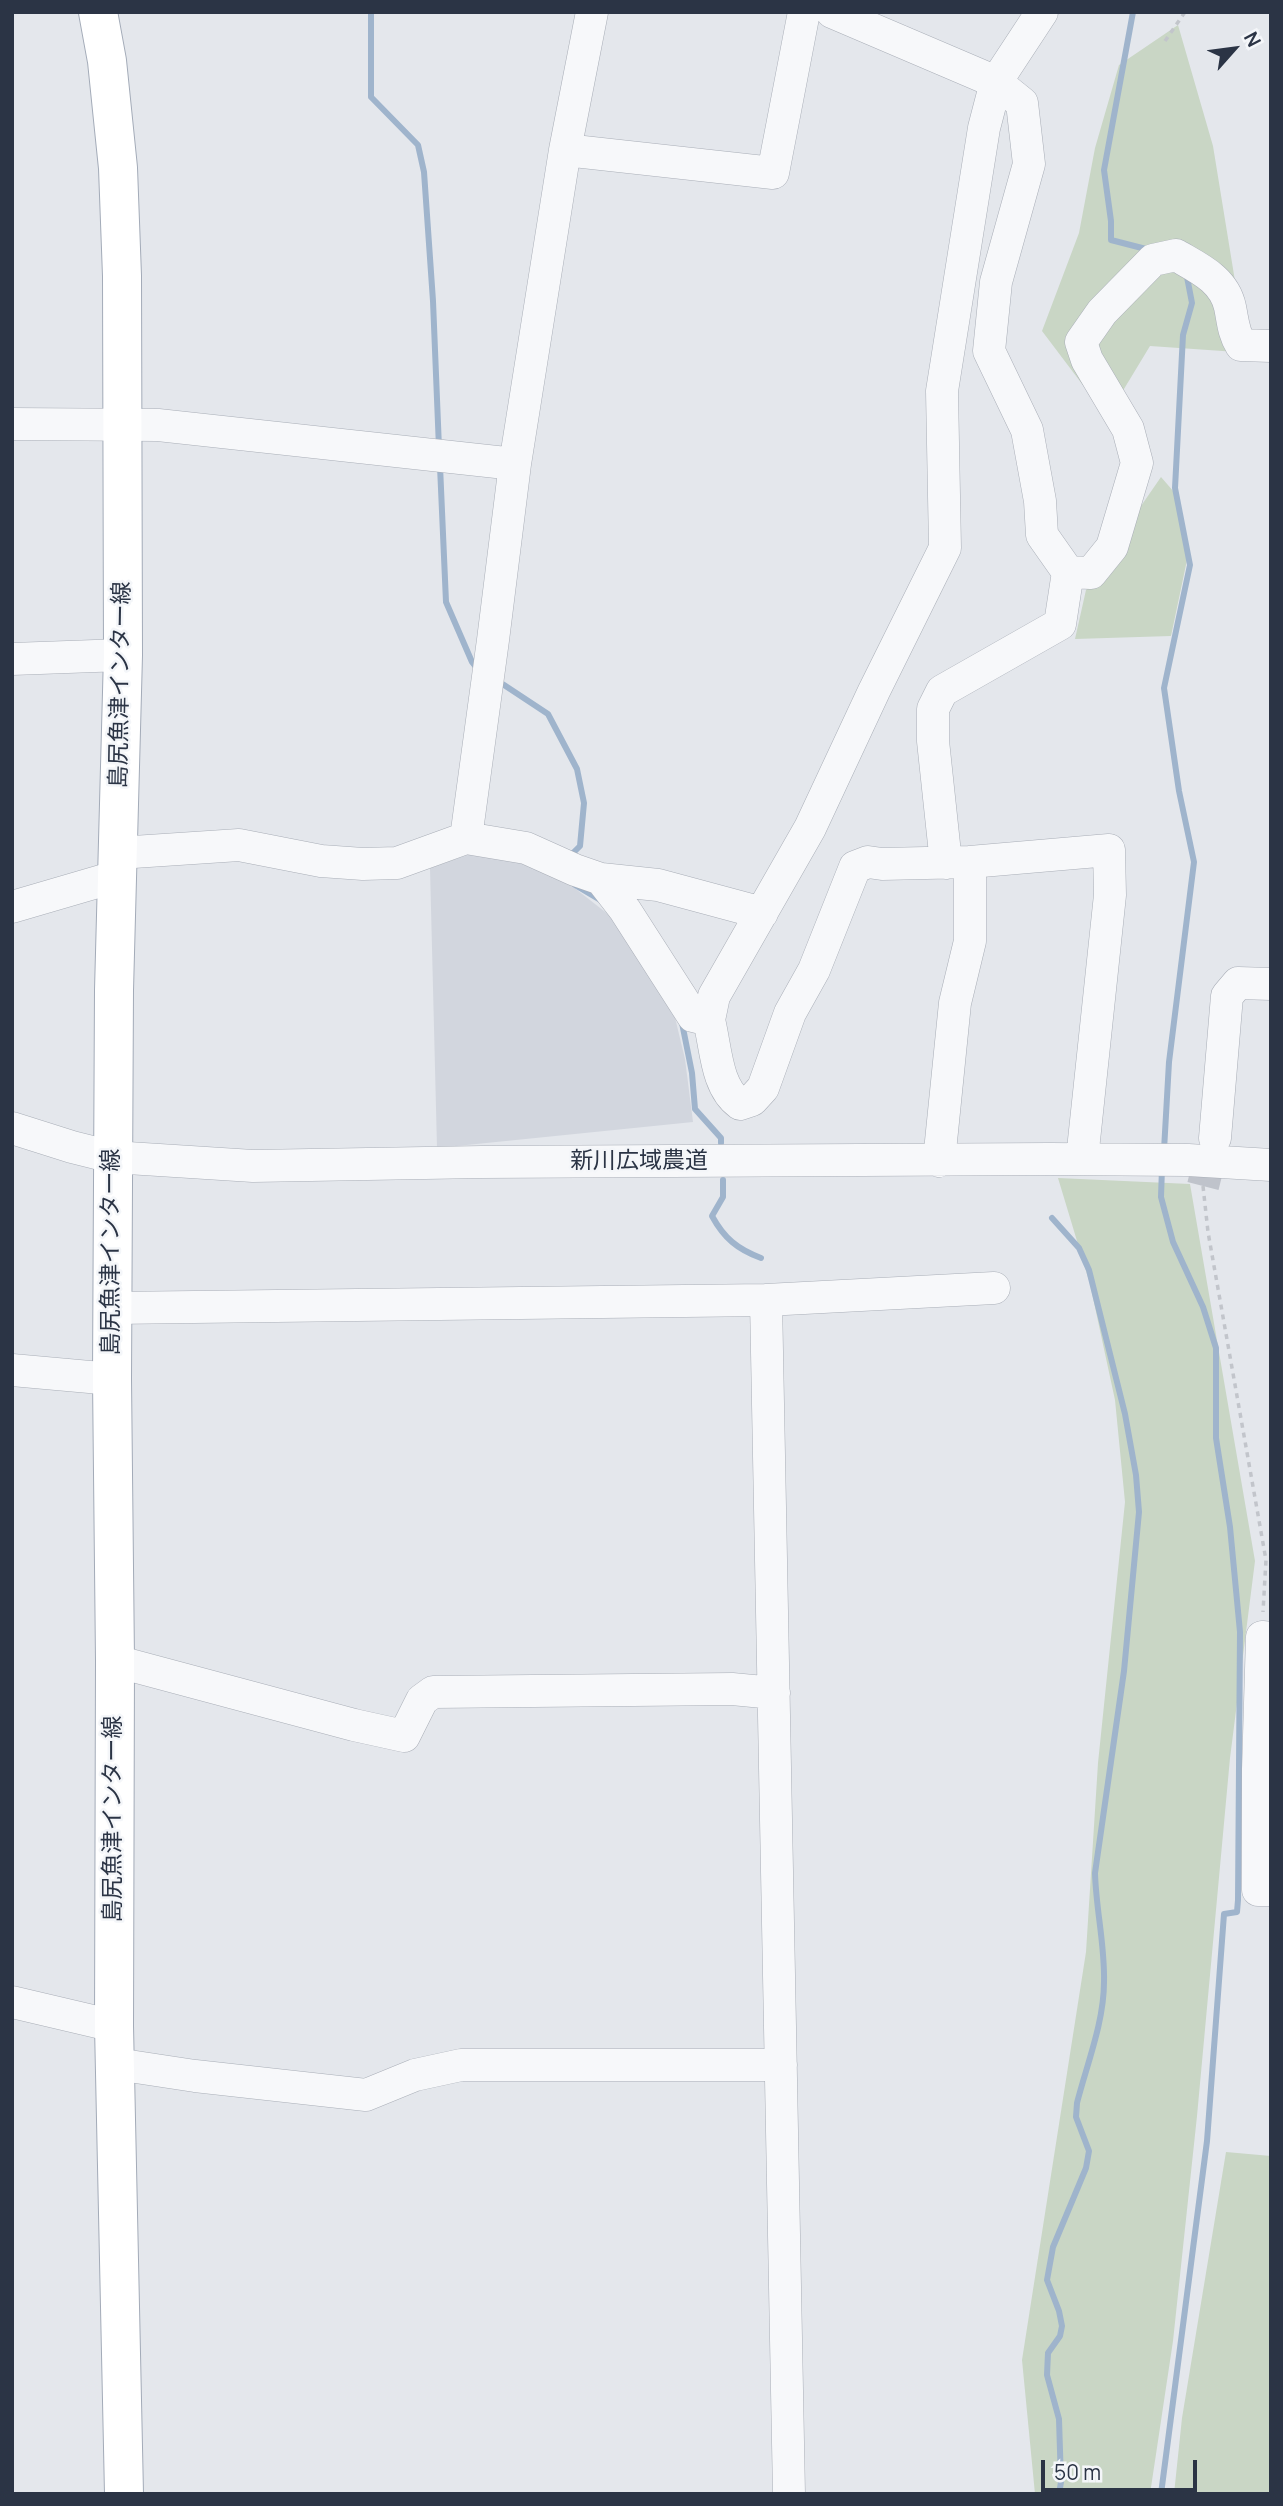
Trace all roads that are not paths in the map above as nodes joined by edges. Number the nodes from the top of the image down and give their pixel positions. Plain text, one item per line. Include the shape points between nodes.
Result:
1 (98, 12) edge
2 (592, 12) edge
3 (804, 12) edge
4 (832, 12) edge
5 (1042, 12) edge
6 (996, 82) junction
7 (565, 150) junction
8 (1271, 346) edge
9 (12, 424) edge
10 (124, 425) junction
11 (515, 464) junction
12 (1068, 572) junction
13 (123, 655) junction
14 (12, 659) edge
15 (466, 838) junction
16 (958, 863) junction
17 (118, 864) junction
18 (601, 879) junction
19 (12, 907) edge
20 (762, 913) junction
21 (1271, 984) edge
22 (709, 1020) junction
23 (12, 1128) edge
24 (1215, 1138) tunnel mouth
25 (113, 1157) junction
26 (1082, 1159) junction
27 (939, 1161) junction
28 (1271, 1165) edge
29 (994, 1288) dead end
30 (766, 1300) junction
31 (112, 1308) junction
32 (12, 1370) edge
33 (112, 1379) junction
34 (1266, 1637) edge
35 (115, 1661) junction
36 (774, 1693) junction
37 (1265, 1769) edge
38 (1271, 1890) edge
39 (12, 2002) edge
40 (114, 2026) junction
41 (116, 2064) junction
42 (781, 2064) junction
43 (124, 2494) edge
44 (789, 2494) edge

1 - 10 main road, 島尻魚津インター線 via 118,168
2 - 7 street
3 - 7 street via 773,173
4 - 6 street
5 - 6 street
6 - 12 street via 1022,103 1028,164 996,282 989,351 1027,430 1042,535
6 - 20 street via 984,128 942,391 945,548 810,828
7 - 11 street
8 - 12 street via 1241,345 1234,334 1224,289 1176,254 1153,260 1102,312 1081,342 1128,429 1137,463 1112,547 1091,573
9 - 10 street
10 - 11 street
10 - 13 main road, 島尻魚津インター線
11 - 15 street
12 - 16 street via 1060,624 942,691 933,709 933,741
13 - 14 street
13 - 17 main road, 島尻魚津インター線
15 - 17 street via 397,863 321,861 239,845
15 - 18 street via 526,848
16 - 22 street via 868,862 855,867 814,970 790,1013 763,1088 752,1100 740,1104 730,1097
16 - 26 street via 1109,850 1110,895
16 - 27 street via 970,942 955,1003
17 - 19 street
17 - 25 main road, 島尻魚津インター線
18 - 20 street via 658,885
18 - 22 street via 693,1016
20 - 22 street via 714,996
21 - 24 street via 1238,983 1227,996
23 - 25 street, 新川広域農道
25 - 27 street, 新川広域農道 via 253,1166
25 - 31 main road, 島尻魚津インター線
26 - 27 street, 新川広域農道
26 - 28 street, 新川広域農道
29 - 30 street
30 - 31 street
30 - 36 street
31 - 33 main road, 島尻魚津インター線
32 - 33 street
33 - 35 main road, 島尻魚津インター線
34 - 37 street
35 - 36 street via 404,1736 422,1700 433,1692 732,1689
35 - 40 main road, 島尻魚津インター線
36 - 42 street
37 - 38 street via 1258,1889
39 - 40 street
40 - 41 main road, 島尻魚津インター線
41 - 42 street via 366,2095 415,2075 461,2065
41 - 43 main road, 島尻魚津インター線
42 - 44 street

